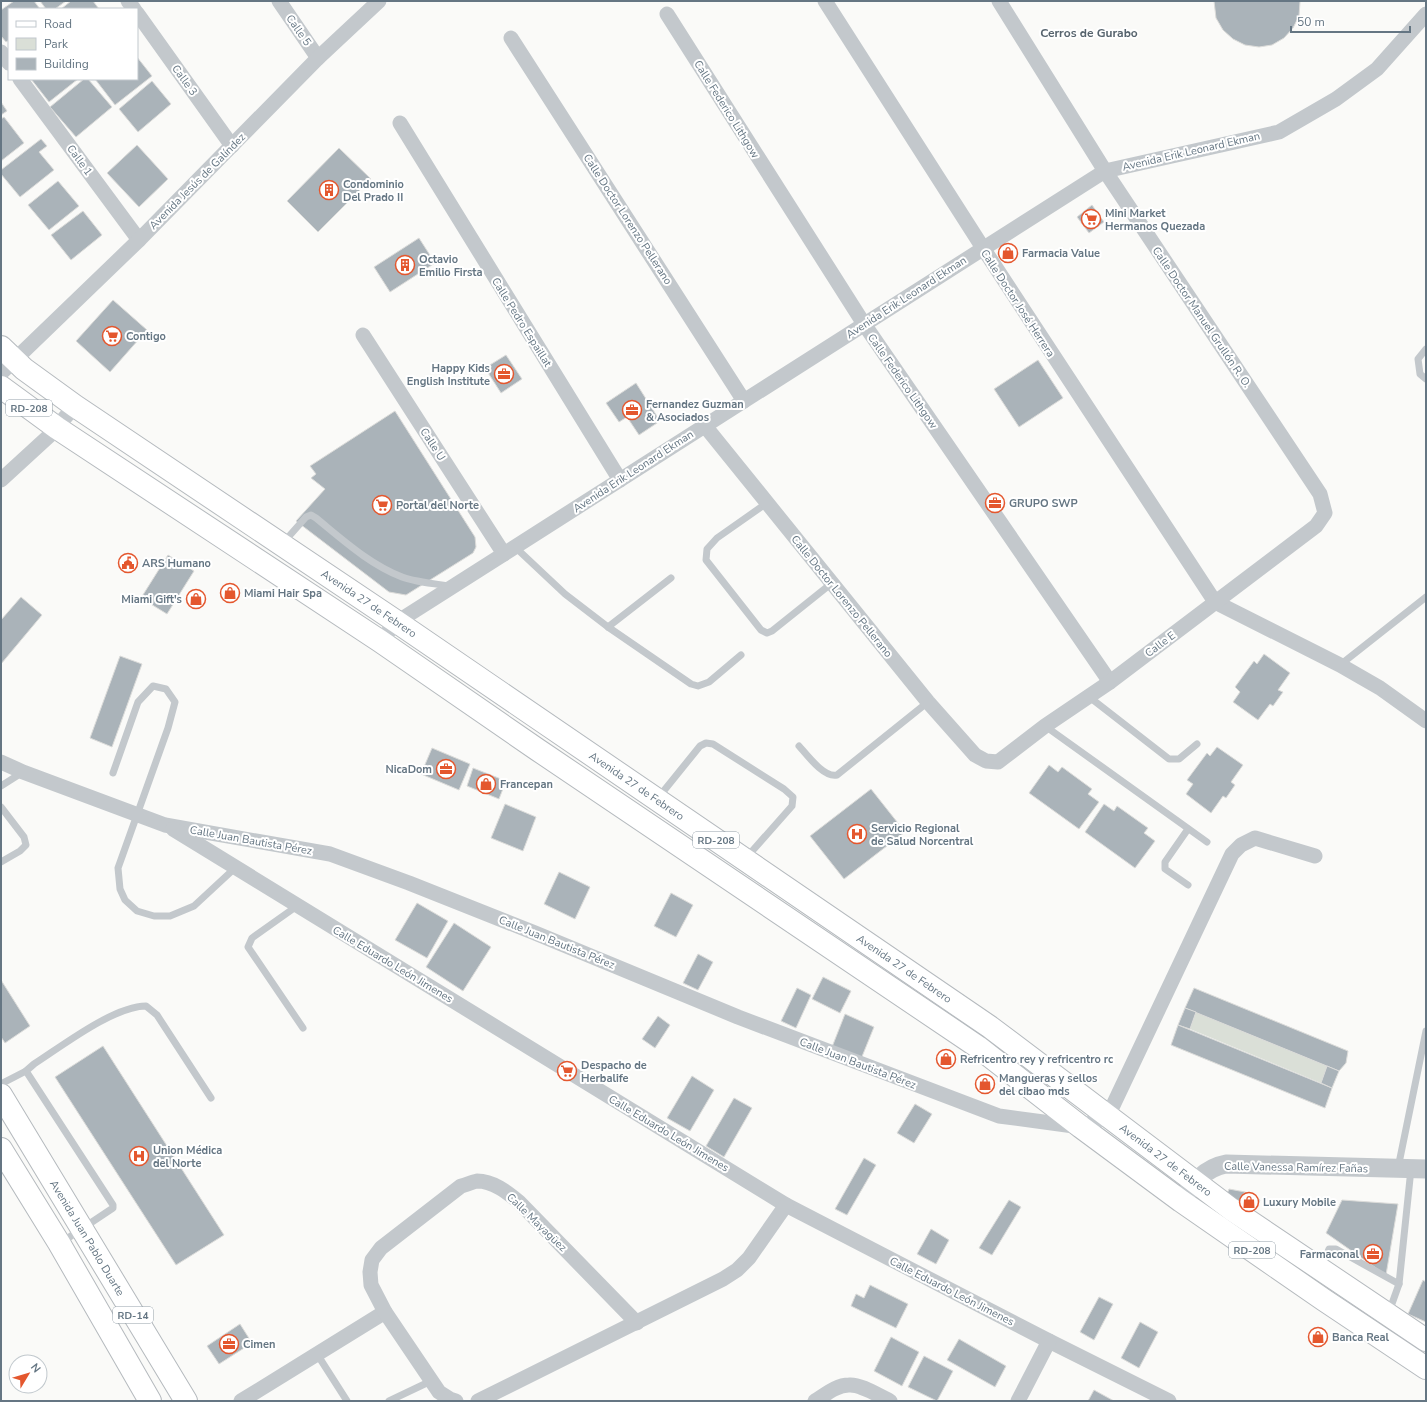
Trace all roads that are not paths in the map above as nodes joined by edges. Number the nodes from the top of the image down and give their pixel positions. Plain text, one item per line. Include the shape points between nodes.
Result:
1 (279, 1) edge
2 (379, 1) edge
3 (825, 1) edge
4 (999, 1) edge
5 (138, 14) edge
6 (667, 14) dead end
7 (1426, 14) edge
8 (511, 38) dead end
9 (1, 52) edge
10 (318, 58) junction
11 (8, 62) edge
12 (21, 80) edge
13 (400, 123) dead end
14 (232, 146) junction
15 (1105, 171) junction
16 (139, 240) junction
17 (983, 248) junction
18 (864, 324) junction
19 (363, 335) dead end
20 (1426, 349) edge
21 (5, 360) edge
22 (1426, 379) edge
23 (1, 387) edge
24 (744, 401) junction
25 (75, 406) junction
26 (705, 426) junction
27 (57, 428) junction
28 (1, 480) edge
29 (620, 480) junction
30 (767, 503) junction
31 (1325, 513) joint
32 (282, 545) junction
33 (509, 550) junction
34 (671, 578) dead end
35 (832, 583) junction
36 (453, 587) junction
37 (1426, 597) edge
38 (1215, 602) junction
39 (397, 622) junction
40 (608, 628) junction
41 (380, 641) junction
42 (741, 655) dead end
43 (1340, 665) junction
44 (1110, 682) junction
45 (1088, 696) junction
46 (928, 702) junction
47 (1426, 721) edge
48 (1045, 726) junction
49 (1197, 744) dead end
50 (799, 746) dead end
51 (986, 761) joint
52 (1, 762) edge
53 (23, 772) junction
54 (114, 773) dead end
55 (1, 786) edge
56 (657, 800) junction
57 (1, 807) edge
58 (136, 814) junction
59 (165, 825) junction
60 (1188, 829) junction
61 (1207, 842) dead end
62 (1315, 856) dead end
63 (744, 860) junction
64 (1, 862) edge
65 (235, 868) junction
66 (1188, 885) dead end
67 (298, 906) junction
68 (303, 1028) dead end
69 (1426, 1031) edge
70 (26, 1070) junction
71 (1, 1084) edge
72 (1, 1095) edge
73 (211, 1098) dead end
74 (1108, 1116) junction
75 (1081, 1127) junction
76 (4, 1160) edge
77 (1412, 1169) edge
78 (1194, 1181) junction
79 (1181, 1201) junction
80 (786, 1205) junction
81 (81, 1229) junction
82 (59, 1243) junction
83 (1321, 1269) junction
84 (1400, 1284) junction
85 (385, 1312) junction
86 (1388, 1314) junction
87 (637, 1323) junction
88 (1426, 1340) edge
89 (1049, 1341) junction
90 (317, 1354) junction
91 (1426, 1368) edge
92 (431, 1381) junction
93 (150, 1401) edge
94 (186, 1401) edge
95 (241, 1401) edge
96 (347, 1401) edge
97 (389, 1401) edge
98 (456, 1401) edge
99 (478, 1401) edge
100 (814, 1401) edge
101 (890, 1401) edge
102 (1018, 1401) edge
103 (1168, 1401) edge

1 - 10 street, Calle 5
2 - 10 street, Avenida Jesús de Galíndez
3 - 17 street, Calle Doctor José Herrera
4 - 15 street, Calle Doctor Manuel Grullón R. O.
5 - 14 street, Calle 3
6 - 18 street, Calle Federico Lithgow
7 - 15 street, Avenida Erik Leonard Ekman via 1377,69 1336,99 1279,132
8 - 24 street, Calle Doctor Lorenzo Pellerano
9 - 11 street
10 - 14 street, Avenida Jesús de Galíndez
12 - 16 street, Calle 1
13 - 29 street, Calle Pedro Espaillat
14 - 16 street, Avenida Jesús de Galíndez
15 - 17 street, Avenida Erik Leonard Ekman
15 - 31 street, Calle Doctor Manuel Grullón R. O. via 1320,494
16 - 21 street, Avenida Jesús de Galíndez
17 - 18 street, Avenida Erik Leonard Ekman
17 - 38 street, Calle Doctor José Herrera
18 - 24 street, Avenida Erik Leonard Ekman
18 - 44 street, Calle Federico Lithgow
19 - 33 street, Calle U
20 - 22 lane via 1418,358 1420,374
21 - 25 main road, Avenida 27 de Febrero / RD-208
23 - 27 main road, RD-208
24 - 26 street, Avenida Erik Leonard Ekman
25 - 27 street
25 - 32 main road, Avenida 27 de Febrero / RD-208
26 - 29 street, Avenida Erik Leonard Ekman
26 - 30 street, Calle Doctor Lorenzo Pellerano
27 - 28 street
27 - 41 main road, RD-208
29 - 33 street, Avenida Erik Leonard Ekman
30 - 35 street, Calle Doctor Lorenzo Pellerano
30 - 35 lane via 716,538 707,549 706,560 756,624 766,633 772,631
31 - 38 street, Calle E via 1316,526
32 - 36 lane via 306,517 311,515 375,564 403,577
32 - 39 main road, Avenida 27 de Febrero / RD-208
33 - 36 street, Avenida Erik Leonard Ekman
33 - 40 lane
34 - 40 lane
35 - 46 street, Calle Doctor Lorenzo Pellerano
36 - 39 street, Avenida Erik Leonard Ekman
37 - 43 lane
38 - 43 street
38 - 44 street, Calle E
39 - 41 street, Avenida Erik Leonard Ekman
39 - 56 main road, Avenida 27 de Febrero / RD-208
40 - 42 lane via 691,684 698,686 709,682
41 - 75 main road, RD-208 via 978,1047
43 - 47 street via 1380,688
44 - 45 street, Calle E
45 - 48 street, Calle E
45 - 49 lane via 1169,759 1179,759
46 - 50 lane via 837,775 830,775 822,770
46 - 51 street, Calle Doctor Lorenzo Pellerano via 975,755
48 - 51 street, Calle E via 998,762
48 - 60 lane
52 - 53 street, Calle Juan Bautista Pérez
53 - 55 lane
53 - 58 street, Calle Juan Bautista Pérez
54 - 58 lane via 138,702 153,686 166,689 175,702
56 - 63 main road, Avenida 27 de Febrero / RD-208
56 - 63 lane via 700,746 706,743 714,744 784,789 793,797 792,806
57 - 64 lane via 24,838 26,845
58 - 59 street, Calle Juan Bautista Pérez
58 - 65 lane via 118,868 120,889 125,900 137,910 154,916 170,916 194,906
59 - 65 street, Calle Eduardo León Jimenes
59 - 75 street, Calle Juan Bautista Pérez via 330,854 468,906 738,1017 999,1116
60 - 61 lane
60 - 66 lane via 1165,862 1165,869
62 - 74 street via 1255,838 1241,845 1232,854
63 - 74 main road, Avenida 27 de Febrero / RD-208 via 990,1027
65 - 67 street, Calle Eduardo León Jimenes
67 - 68 lane via 252,938 248,947
67 - 80 street, Calle Eduardo León Jimenes
69 - 77 lane
70 - 71 lane
70 - 73 lane via 100,1021 136,1006 146,1006 157,1015
70 - 81 lane via 113,1205 113,1208
72 - 81 main road, Avenida Juan Pablo Duarte / RD-14
74 - 75 street, Calle Juan Bautista Pérez
74 - 78 main road, Avenida 27 de Febrero / RD-208
75 - 79 main road, RD-208
76 - 82 main road
77 - 78 street, Calle Vanessa Ramírez Fañas via 1226,1164 1217,1166
77 - 84 lane
78 - 79 street, Calle Vanessa Ramírez Fañas
78 - 83 main road, Avenida 27 de Febrero / RD-208
79 - 91 main road, RD-208
80 - 87 street via 749,1258 737,1270 723,1280
80 - 89 street, Calle Eduardo León Jimenes
81 - 82 lane
81 - 94 main road, Avenida Juan Pablo Duarte / RD-14
82 - 93 main road, RD-14
83 - 84 lane via 1329,1249 1336,1249
83 - 86 main road, Avenida 27 de Febrero / RD-208
84 - 86 lane
85 - 87 street, Calle Mayagüez via 372,1285 372,1260 381,1248 461,1186 476,1181 491,1183 519,1202
85 - 90 street
85 - 92 street, Calle Mayagüez
86 - 88 main road, Avenida 27 de Febrero / RD-208
87 - 99 street
89 - 102 street
89 - 103 street, Calle Eduardo León Jimenes
90 - 95 street
90 - 96 lane
92 - 97 lane
92 - 98 street, Calle Mayagüez via 439,1392
100 - 101 street via 836,1388 849,1384

